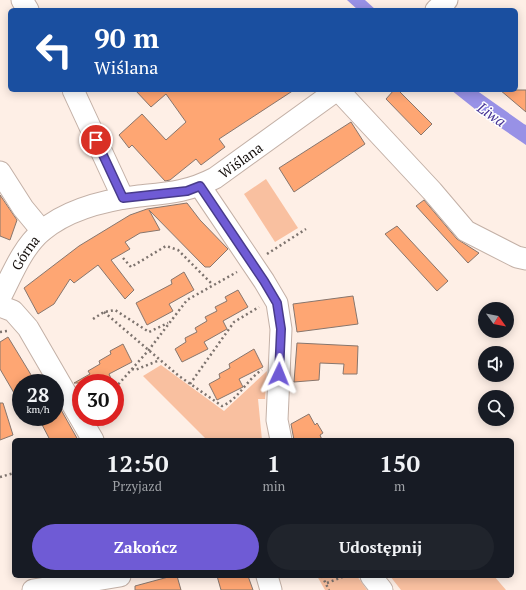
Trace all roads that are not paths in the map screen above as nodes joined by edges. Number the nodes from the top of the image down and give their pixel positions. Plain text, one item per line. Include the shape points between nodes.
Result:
1 (447, 0) edge
2 (438, 8) edge
3 (74, 92) edge
4 (334, 92) edge
5 (339, 92) edge
6 (0, 172) edge
7 (200, 186) junction
8 (123, 198) junction
9 (42, 231) junction
10 (526, 258) edge
11 (0, 298) edge
12 (0, 306) edge
13 (92, 438) edge
14 (281, 438) edge
15 (107, 578) edge
16 (119, 578) edge
17 (268, 578) edge
18 (373, 578) edge
19 (33, 590) edge
20 (121, 590) edge
21 (272, 590) edge
22 (382, 590) edge

1 - 2 street
3 - 8 street
4 - 7 street, Wiślana via 215,178
5 - 10 street via 466,231 517,257
6 - 9 street via 23,208
7 - 8 street, Wiślana via 187,191
7 - 14 street via 277,303 281,329 277,420
8 - 9 street, Wiślana via 90,206
9 - 11 street, Górna via 28,247
12 - 13 street via 13,311 28,328
15 - 19 street
16 - 20 street
17 - 21 street
18 - 22 street

